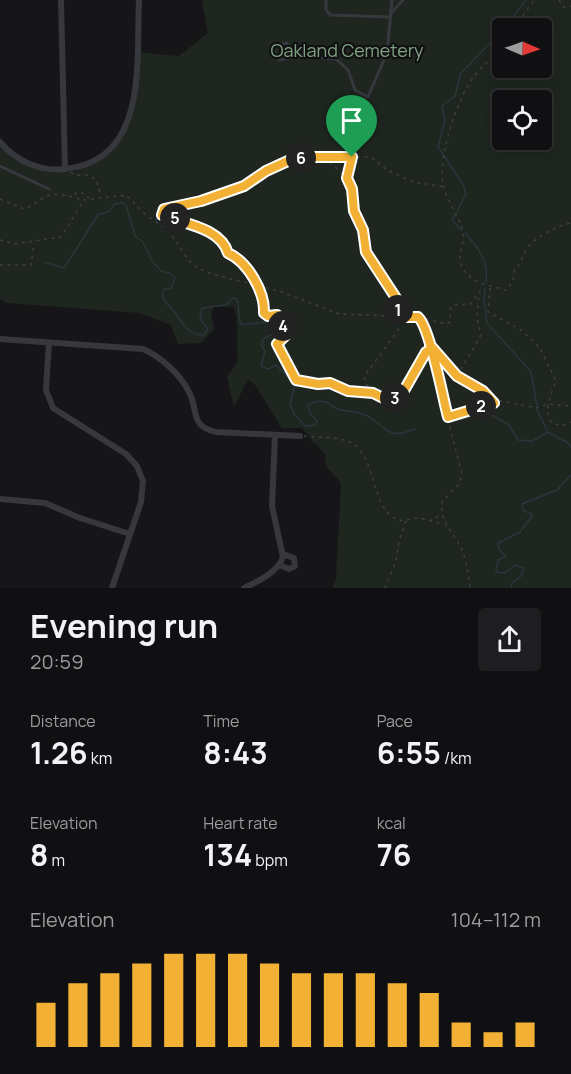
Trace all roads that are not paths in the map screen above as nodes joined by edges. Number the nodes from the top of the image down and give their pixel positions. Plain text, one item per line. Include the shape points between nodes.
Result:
1 (61, 0) edge
2 (139, 0) edge
3 (326, 0) edge
4 (392, 0) edge
5 (404, 0) edge
6 (391, 15) junction
7 (293, 57) junction
8 (0, 142) edge
9 (0, 166) edge
10 (67, 169) junction
11 (50, 191) road end
12 (0, 339) edge
13 (49, 343) junction
14 (275, 436) junction
15 (300, 436) road end
16 (0, 499) edge
17 (130, 534) junction
18 (283, 554) junction
19 (279, 565) junction
20 (112, 588) edge
21 (244, 588) edge

1 - 10 street
2 - 10 street via 134,103 128,123 118,141 103,155
3 - 6 lane via 330,15
4 - 6 lane
5 - 6 lane
6 - 7 lane via 387,53 368,96 355,90 348,70 336,59
7 - 7 lane via 287,43 275,45 273,50 279,60
8 - 10 street via 27,163
9 - 11 lane
12 - 13 street
13 - 14 street via 143,349 163,360 187,389 195,416 207,429
13 - 17 street via 46,390 53,408 126,454 140,473 143,495
14 - 15 street
14 - 18 street via 272,506
16 - 17 street via 45,503
17 - 20 street
18 - 19 street
18 - 19 street via 294,558 295,566 289,569
19 - 21 street

